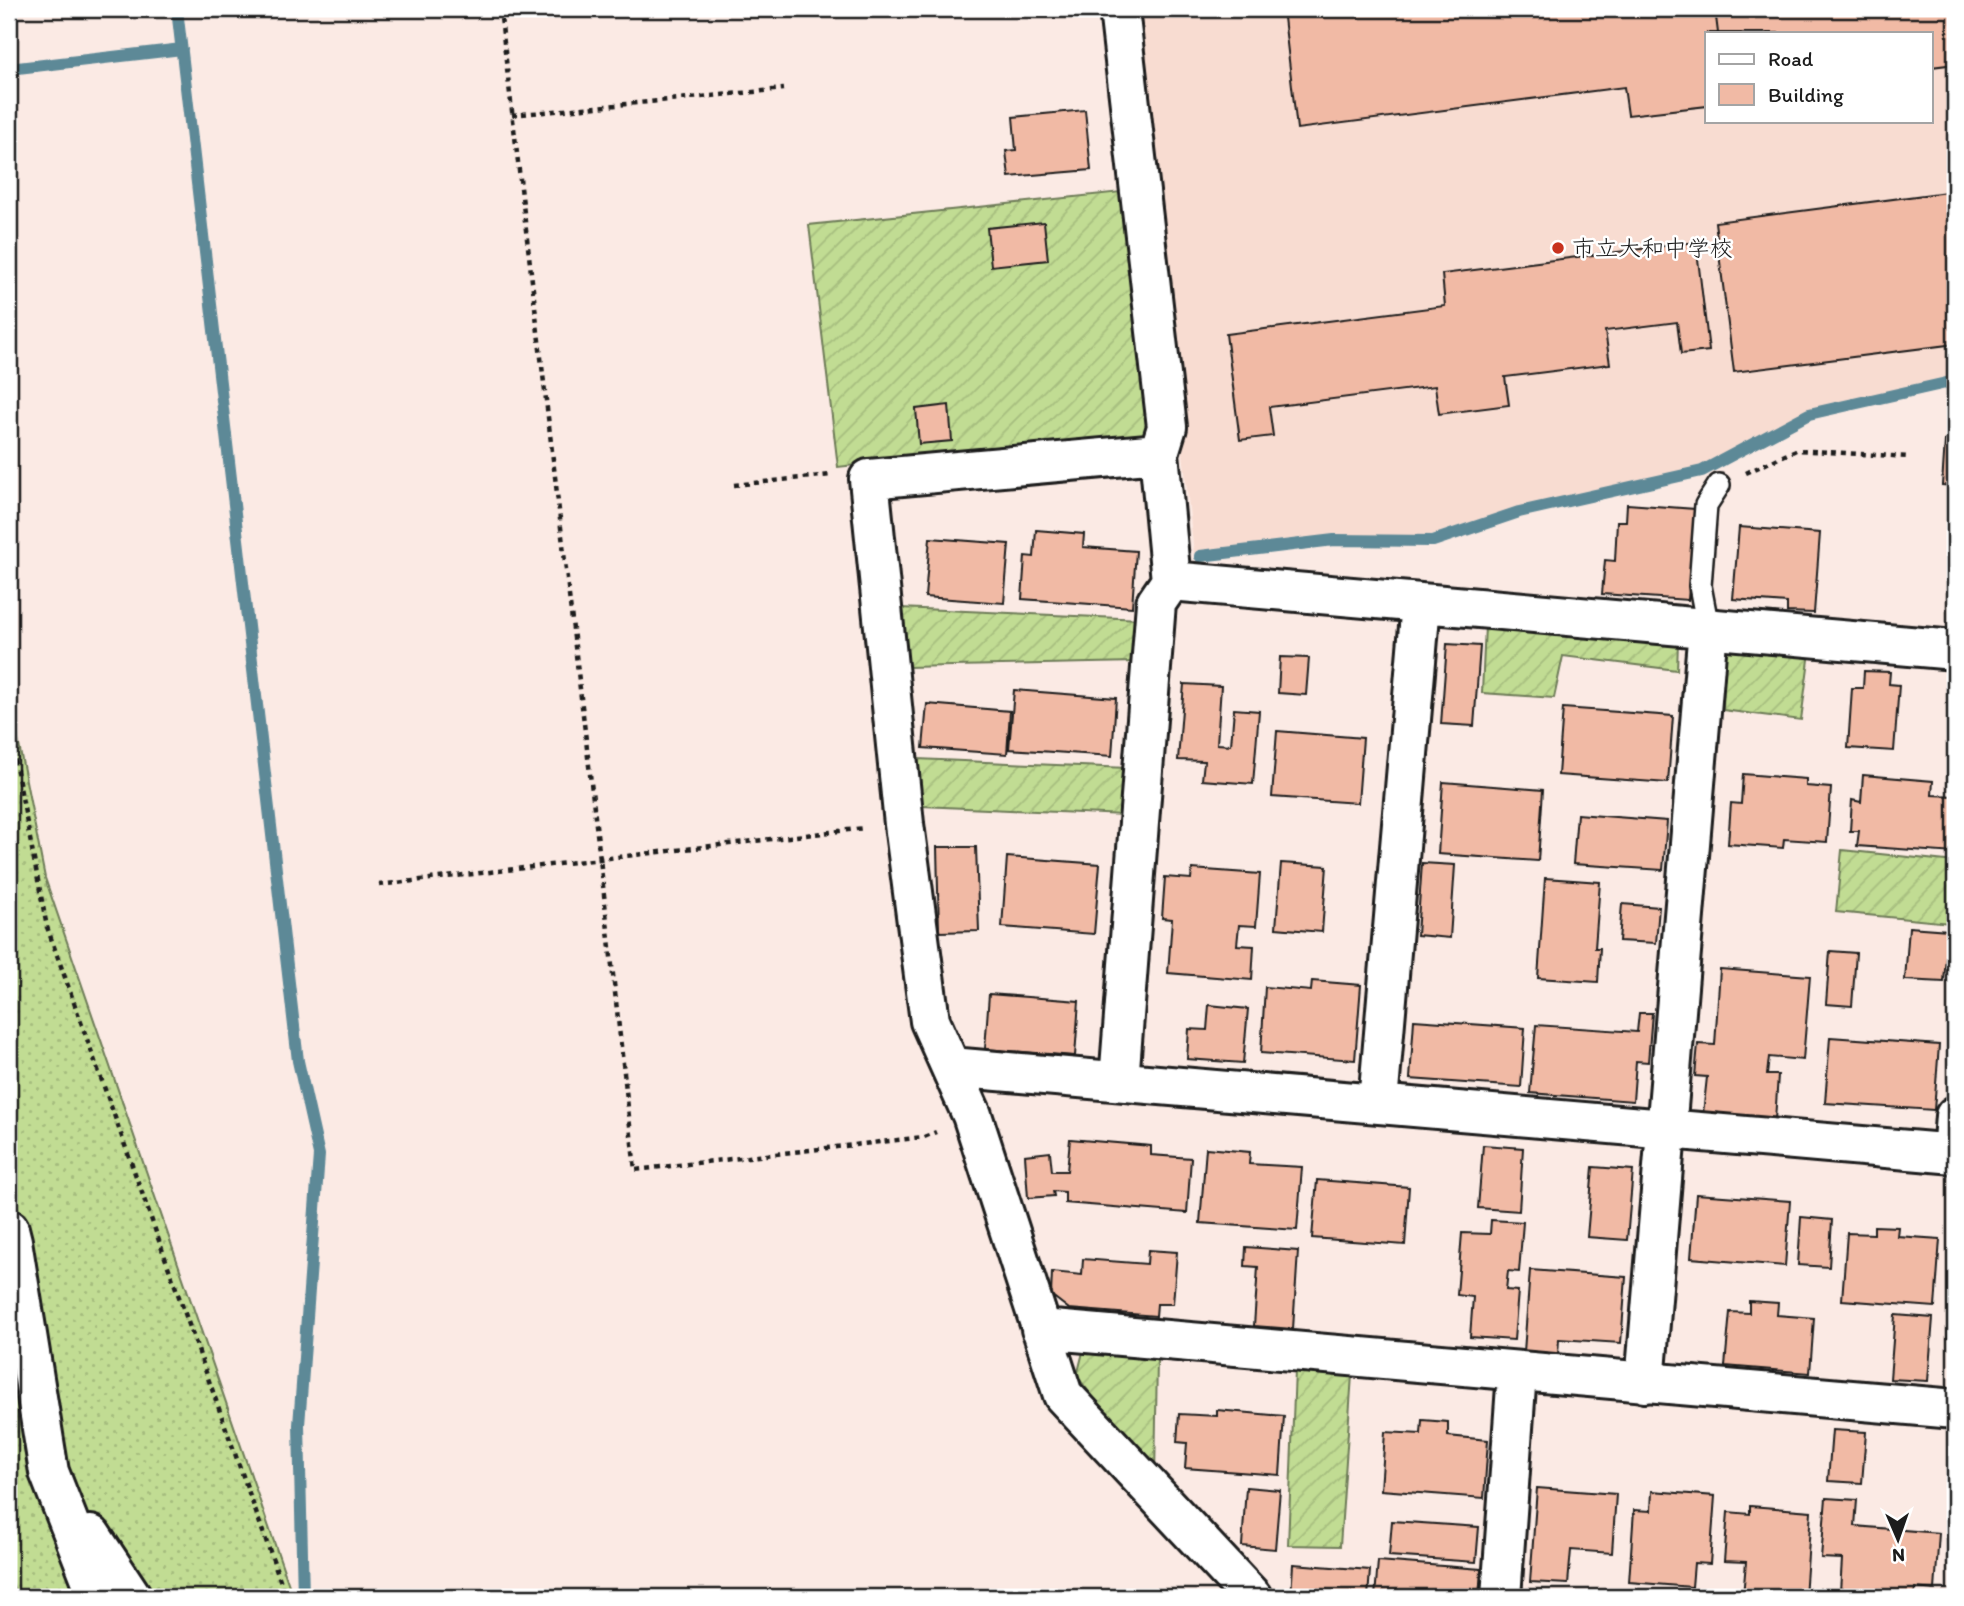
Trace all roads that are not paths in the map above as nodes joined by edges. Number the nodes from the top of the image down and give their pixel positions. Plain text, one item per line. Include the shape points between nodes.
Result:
1 (1119, 9) edge
2 (1159, 453) junction
3 (1719, 485) road end
4 (1171, 581) junction
5 (1421, 603) junction
6 (1708, 628) junction
7 (1955, 650) edge
8 (951, 1067) junction
9 (1119, 1081) junction
10 (1378, 1103) junction
11 (1955, 1116) edge
12 (1665, 1129) junction
13 (1954, 1154) edge
14 (9, 1229) edge
15 (1041, 1329) junction
16 (1517, 1372) junction
17 (1645, 1382) junction
18 (1955, 1409) edge
19 (49, 1472) junction
20 (98, 1597) edge
21 (132, 1597) edge
22 (1252, 1597) edge
23 (1502, 1597) edge

1 - 2 street via 1167,427
2 - 4 street
2 - 8 street via 869,479 904,824 930,1021
3 - 6 lane via 1706,505 1700,586
4 - 5 street
4 - 9 street via 1156,603
5 - 6 street
5 - 10 street
6 - 7 street
6 - 12 street
8 - 9 street
8 - 15 street via 972,1115
9 - 10 street
10 - 12 street
11 - 13 street
12 - 13 street
12 - 17 street
14 - 19 street
15 - 16 street
15 - 22 street via 1063,1395
16 - 17 street
16 - 23 street
17 - 18 street
19 - 20 street
19 - 21 street

